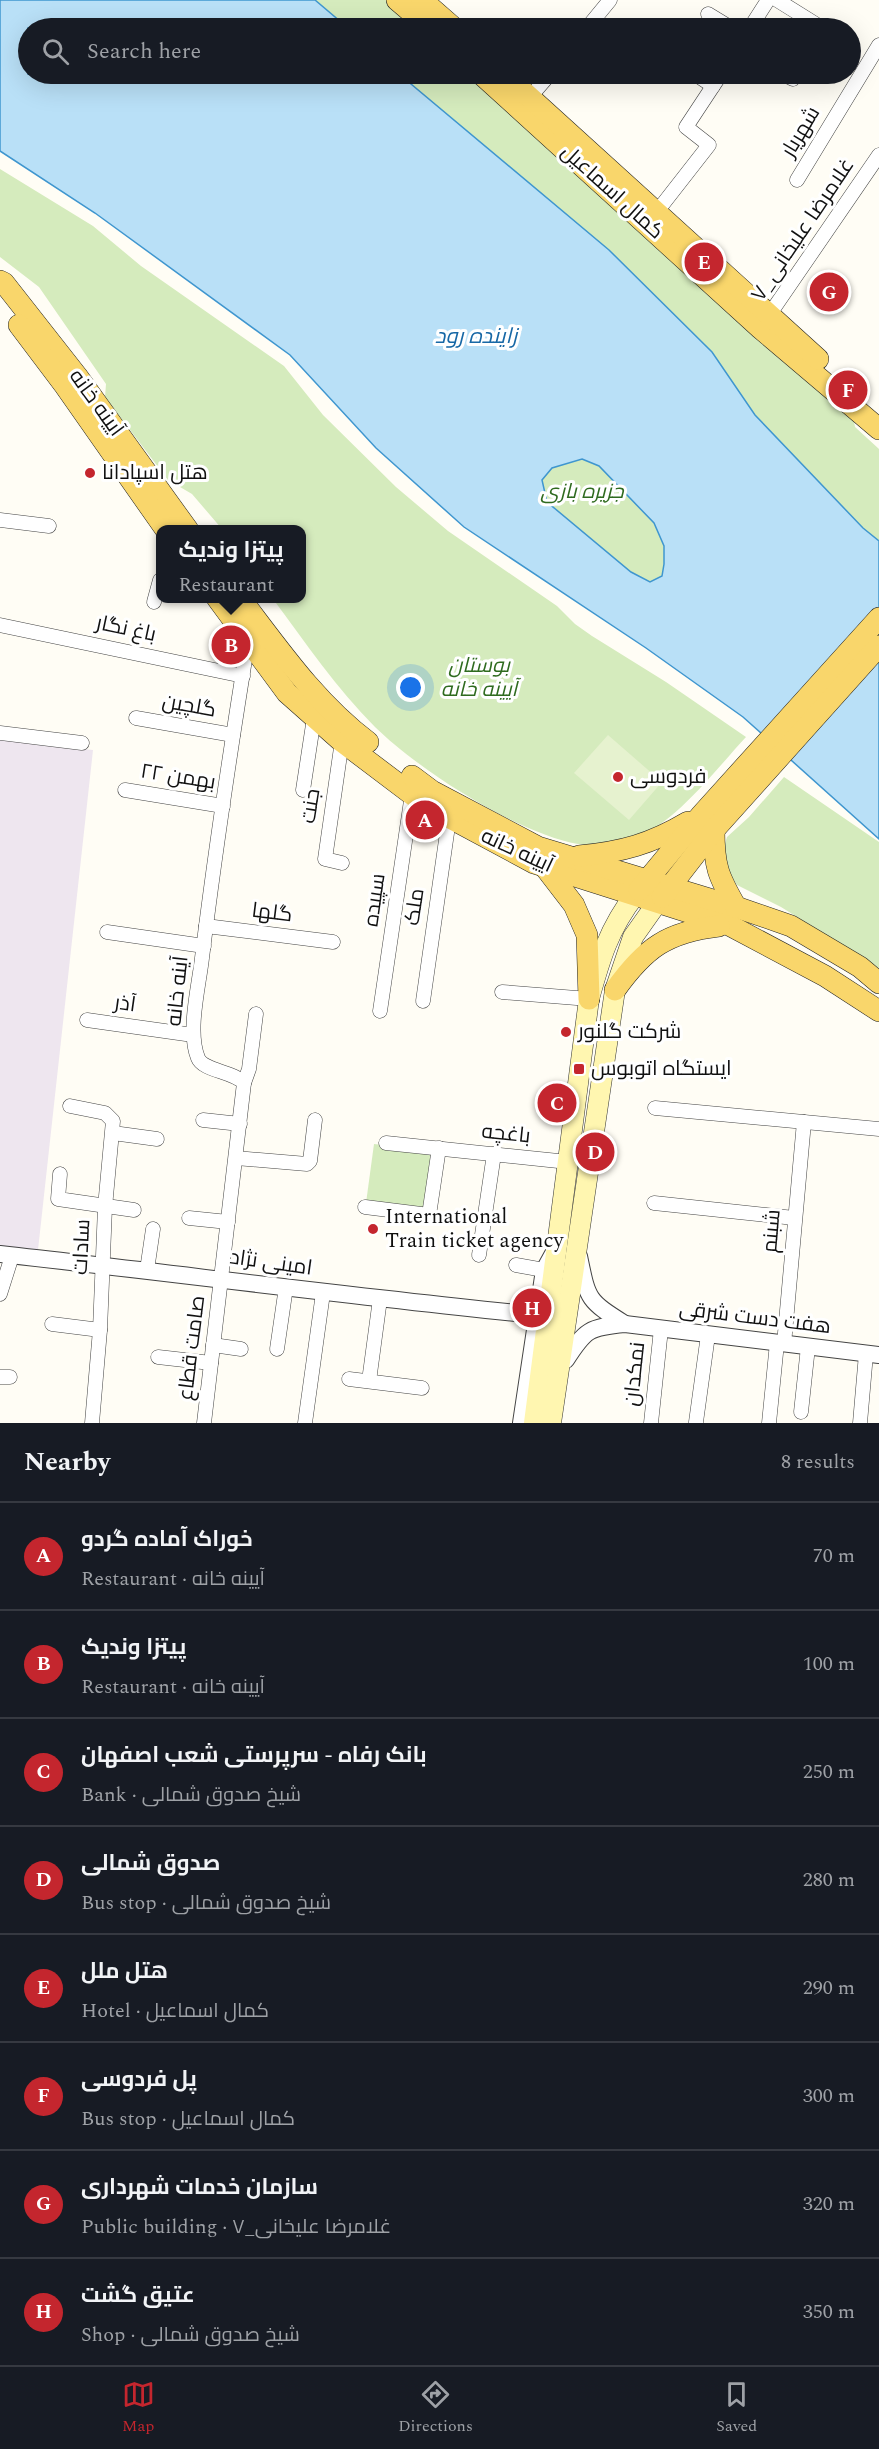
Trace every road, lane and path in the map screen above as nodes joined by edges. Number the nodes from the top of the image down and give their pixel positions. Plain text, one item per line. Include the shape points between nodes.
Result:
1 (397, 0) edge
2 (422, 0) edge
3 (610, 0) edge
4 (768, 0) edge
5 (777, 0) edge
6 (708, 14) dead end
7 (418, 18) edge
8 (443, 18) edge
9 (595, 18) edge
10 (715, 18) edge
11 (756, 18) edge
12 (806, 18) edge
13 (879, 45) edge
14 (861, 75) edge
15 (496, 84) edge
16 (511, 84) edge
17 (541, 84) edge
18 (710, 84) edge
19 (855, 84) edge
20 (713, 86) joint
21 (525, 103) junction
22 (879, 155) edge
23 (797, 180) dead end
24 (652, 218) junction
25 (0, 281) edge
26 (0, 301) edge
27 (765, 322) junction
28 (856, 409) junction
29 (879, 414) edge
30 (879, 429) edge
31 (879, 444) edge
32 (0, 520) edge
33 (162, 525) edge
34 (184, 525) edge
35 (49, 526) dead end
36 (156, 595) edge
37 (154, 602) dead end
38 (221, 603) edge
39 (244, 603) edge
40 (879, 618) edge
41 (0, 625) edge
42 (248, 641) junction
43 (879, 646) edge
44 (243, 676) junction
45 (136, 718) dead end
46 (314, 718) junction
47 (0, 733) edge
48 (234, 735) junction
49 (342, 741) junction
50 (82, 743) dead end
51 (761, 763) junction
52 (125, 790) dead end
53 (303, 790) dead end
54 (412, 794) junction
55 (223, 806) junction
56 (448, 819) junction
57 (708, 822) junction
58 (566, 857) junction
59 (342, 863) dead end
60 (544, 866) junction
61 (641, 887) junction
62 (663, 895) junction
63 (733, 916) junction
64 (206, 926) junction
65 (107, 932) dead end
66 (333, 942) dead end
67 (204, 946) junction
68 (847, 959) junction
69 (835, 982) junction
70 (879, 982) edge
71 (615, 990) junction
72 (502, 992) dead end
73 (589, 999) junction
74 (423, 1001) dead end
75 (380, 1011) dead end
76 (879, 1011) edge
77 (256, 1014) dead end
78 (87, 1020) dead end
79 (193, 1035) junction
80 (244, 1083) junction
81 (70, 1106) dead end
82 (655, 1108) dead end
83 (203, 1120) dead end
84 (315, 1120) dead end
85 (804, 1122) junction
86 (240, 1124) junction
87 (879, 1129) edge
88 (113, 1133) junction
89 (157, 1139) dead end
90 (386, 1143) dead end
91 (439, 1148) junction
92 (494, 1154) junction
93 (236, 1158) junction
94 (568, 1162) junction
95 (60, 1174) dead end
96 (654, 1203) dead end
97 (105, 1207) junction
98 (365, 1207) dead end
99 (134, 1210) dead end
100 (189, 1218) dead end
101 (794, 1218) junction
102 (228, 1222) junction
103 (153, 1229) dead end
104 (557, 1247) junction
105 (578, 1249) junction
106 (6, 1255) edge
107 (479, 1255) dead end
108 (101, 1264) junction
109 (516, 1266) dead end
110 (147, 1270) junction
111 (544, 1270) junction
112 (221, 1278) junction
113 (286, 1287) junction
114 (323, 1293) junction
115 (0, 1294) edge
116 (380, 1299) junction
117 (550, 1317) junction
118 (51, 1324) dead end
119 (625, 1324) junction
120 (661, 1329) junction
121 (100, 1330) junction
122 (708, 1335) junction
123 (780, 1343) junction
124 (213, 1345) junction
125 (808, 1347) junction
126 (241, 1349) dead end
127 (277, 1350) dead end
128 (873, 1354) edge
129 (158, 1357) dead end
130 (566, 1360) junction
131 (211, 1363) junction
132 (349, 1379) dead end
133 (369, 1381) junction
134 (422, 1388) dead end
135 (801, 1412) dead end
136 (696, 1422) edge
137 (92, 1423) edge
138 (204, 1423) edge
139 (305, 1423) edge
140 (521, 1423) edge
141 (534, 1423) edge
142 (551, 1423) edge
143 (557, 1423) edge
144 (651, 1423) edge
145 (769, 1423) edge
146 (860, 1423) edge

1 - 7 main road
2 - 8 main road
3 - 9 street
4 - 11 street
5 - 12 street
6 - 10 street
13 - 14 street, شهریار
15 - 21 main road, کمال اسماعیل
16 - 21 main road, کمال اسماعیل
17 - 21 street
18 - 20 street
19 - 23 street, شهریار
20 - 24 street via 686,127 709,145
21 - 24 main road, کمال اسماعیل
22 - 27 street, ۷_غلامرضا علیخانی
24 - 27 main road, کمال اسماعیل
25 - 34 main road, آیینه خانه via 76,376
26 - 33 main road, آیینه خانه
27 - 28 main road, کمال اسماعیل
27 - 29 main road, کمال اسماعیل
28 - 30 main road, کمال اسماعیل
28 - 31 main road via 859,426
32 - 35 street
36 - 37 street
38 - 42 main road, آیینه خانه
39 - 58 main road, آیینه خانه via 302,680 349,729 432,791 538,847
40 - 51 main road
41 - 44 street, باغ نگار
42 - 44 street, آینه خانه
42 - 46 main road, آیینه خانه via 287,693
43 - 51 main road
44 - 48 street, آینه خانه
45 - 48 street, گلچین
46 - 49 main road, آیینه خانه
46 - 53 street
47 - 50 street
48 - 55 street, آینه خانه
49 - 54 main road, آیینه خانه
49 - 59 street, جنت via 325,859
51 - 57 main road
52 - 55 street, ۲۲ بهمن
54 - 56 main road, آیینه خانه
54 - 75 street, سپیده
55 - 64 street, آینه خانه
56 - 60 main road, آیینه خانه
56 - 74 street, ملک
57 - 58 main road via 615,853
57 - 61 main road
57 - 62 main road
57 - 63 main road via 714,859
58 - 61 main road, آیینه خانه
60 - 61 main road, آیینه خانه
60 - 73 main road via 574,905 587,935
61 - 62 main road, آیینه خانه
61 - 73 main road via 605,945
62 - 63 main road, آیینه خانه
62 - 71 main road via 633,937
63 - 68 main road, آیینه خانه via 791,926
63 - 69 main road, آیینه خانه
63 - 71 main road via 662,941 634,963
64 - 66 street, گلها
64 - 67 street, آینه خانه
65 - 67 street
67 - 79 street, آینه خانه
68 - 69 main road via 836,968
68 - 70 main road, آیینه خانه
69 - 76 main road, آیینه خانه
71 - 105 main road
72 - 73 street
73 - 94 main road
77 - 80 street
78 - 79 street, آذر
79 - 80 street, آینه خانه via 202,1064
80 - 86 street
81 - 88 street via 105,1113 113,1121
82 - 85 street
83 - 86 street
84 - 93 street via 307,1164
85 - 87 street
85 - 101 street, شبنم
86 - 93 street
88 - 89 street
88 - 97 street, سادات
90 - 91 street, باغچه
91 - 92 street, باغچه
91 - 98 street via 429,1215
92 - 94 street, باغچه
92 - 107 street
93 - 102 street
94 - 104 main road
95 - 97 street via 58,1199
96 - 101 street
97 - 99 street
97 - 108 street, سادات
100 - 102 street
101 - 123 street, شبنم
102 - 112 street
103 - 110 street
104 - 111 street
104 - 117 main road
105 - 117 main road
105 - 119 street via 586,1290 593,1303
105 - 130 street
106 - 108 street, امینی نژاد
106 - 115 street
108 - 110 street, امینی نژاد
108 - 121 street, سادات
109 - 111 street
110 - 112 street, امینی نژاد
111 - 117 street
112 - 113 street, امینی نژاد
112 - 124 street, صامت قطاع
113 - 114 street, امینی نژاد
113 - 127 street
114 - 116 street, امینی نژاد
114 - 139 street
116 - 117 street, امینی نژاد
116 - 133 street
117 - 140 street
117 - 141 main road
117 - 142 main road
118 - 121 street
119 - 120 street, هفت دست شرقی
119 - 130 street via 589,1331
120 - 122 street, هفت دست شرقی
120 - 144 street, نمکدان
121 - 137 street, سادات
122 - 123 street, هفت دست شرقی
122 - 136 street
123 - 125 street, هفت دست شرقی
123 - 145 street, شبنم
124 - 126 street
124 - 131 street, صامت قطاع
125 - 128 street, هفت دست شرقی
125 - 135 street
128 - 146 street
129 - 131 street
130 - 143 street
131 - 138 street, صامت قطاع
132 - 133 street
133 - 134 street

